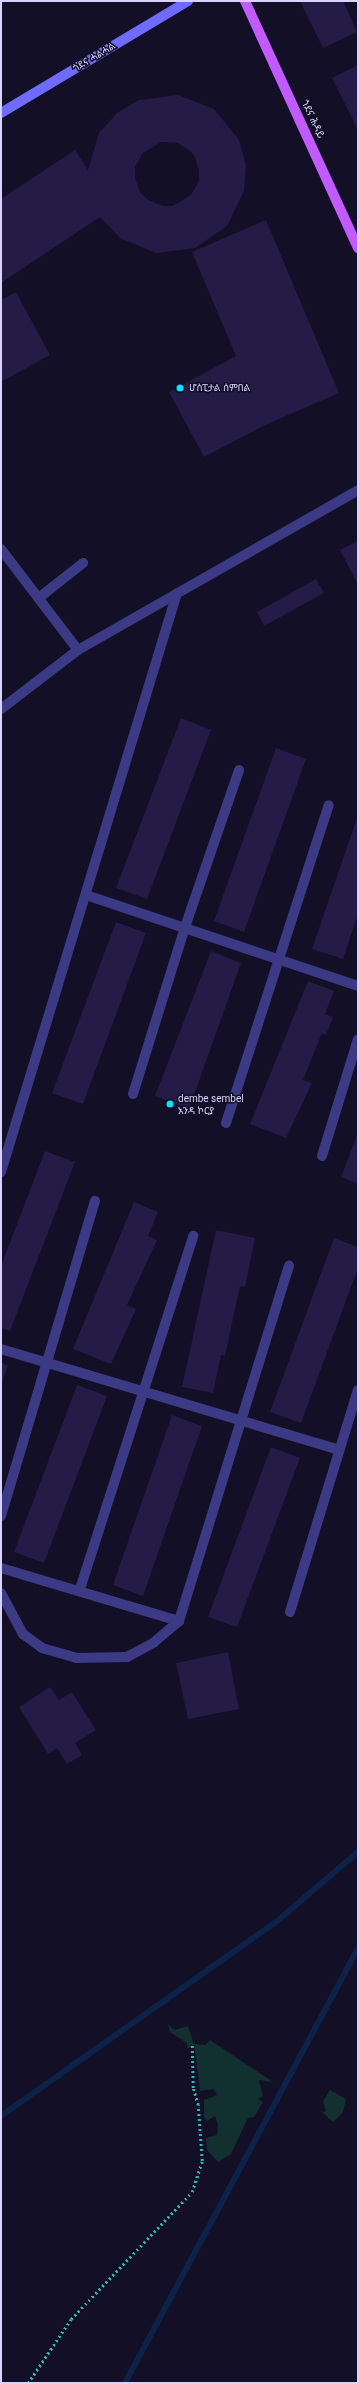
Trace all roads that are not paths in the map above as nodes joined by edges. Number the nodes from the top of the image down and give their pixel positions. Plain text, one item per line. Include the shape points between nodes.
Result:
1 (188, 1) edge
2 (245, 1) edge
3 (1, 113) edge
4 (358, 248) edge
5 (358, 490) edge
6 (1, 549) edge
7 (83, 563) dead end
8 (177, 593) junction
9 (40, 597) junction
10 (78, 650) junction
11 (1, 709) edge
12 (239, 770) dead end
13 (330, 805) dead end
14 (86, 894) junction
15 (185, 927) junction
16 (280, 960) junction
17 (358, 986) edge
18 (358, 1039) edge
19 (133, 1094) dead end
20 (226, 1123) dead end
21 (322, 1156) dead end
22 (1, 1172) edge
23 (95, 1201) dead end
24 (193, 1236) dead end
25 (289, 1266) dead end
26 (1, 1349) edge
27 (45, 1363) junction
28 (358, 1390) edge
29 (144, 1393) junction
30 (241, 1421) junction
31 (339, 1450) junction
32 (1, 1516) edge
33 (1, 1568) edge
34 (80, 1589) junction
35 (1, 1594) edge
36 (290, 1612) dead end
37 (179, 1621) junction

1 - 3 street, ጎደና ሓልሓል
2 - 4 main road, ጎደና ሕዳይ
5 - 8 street
6 - 9 street
7 - 9 street
8 - 10 street
8 - 14 street
9 - 10 street
10 - 11 street
12 - 15 street
13 - 16 street
14 - 15 street
14 - 22 street
15 - 16 street
15 - 19 street
16 - 17 street
16 - 20 street
18 - 21 street
23 - 27 street
24 - 29 street
25 - 30 street
26 - 27 street
27 - 29 street
27 - 32 street
28 - 31 street
29 - 30 street
29 - 34 street
30 - 31 street
30 - 37 street
31 - 36 street
33 - 34 street
34 - 37 street
35 - 37 street via 23,1634 42,1648 76,1658 127,1657 153,1643

